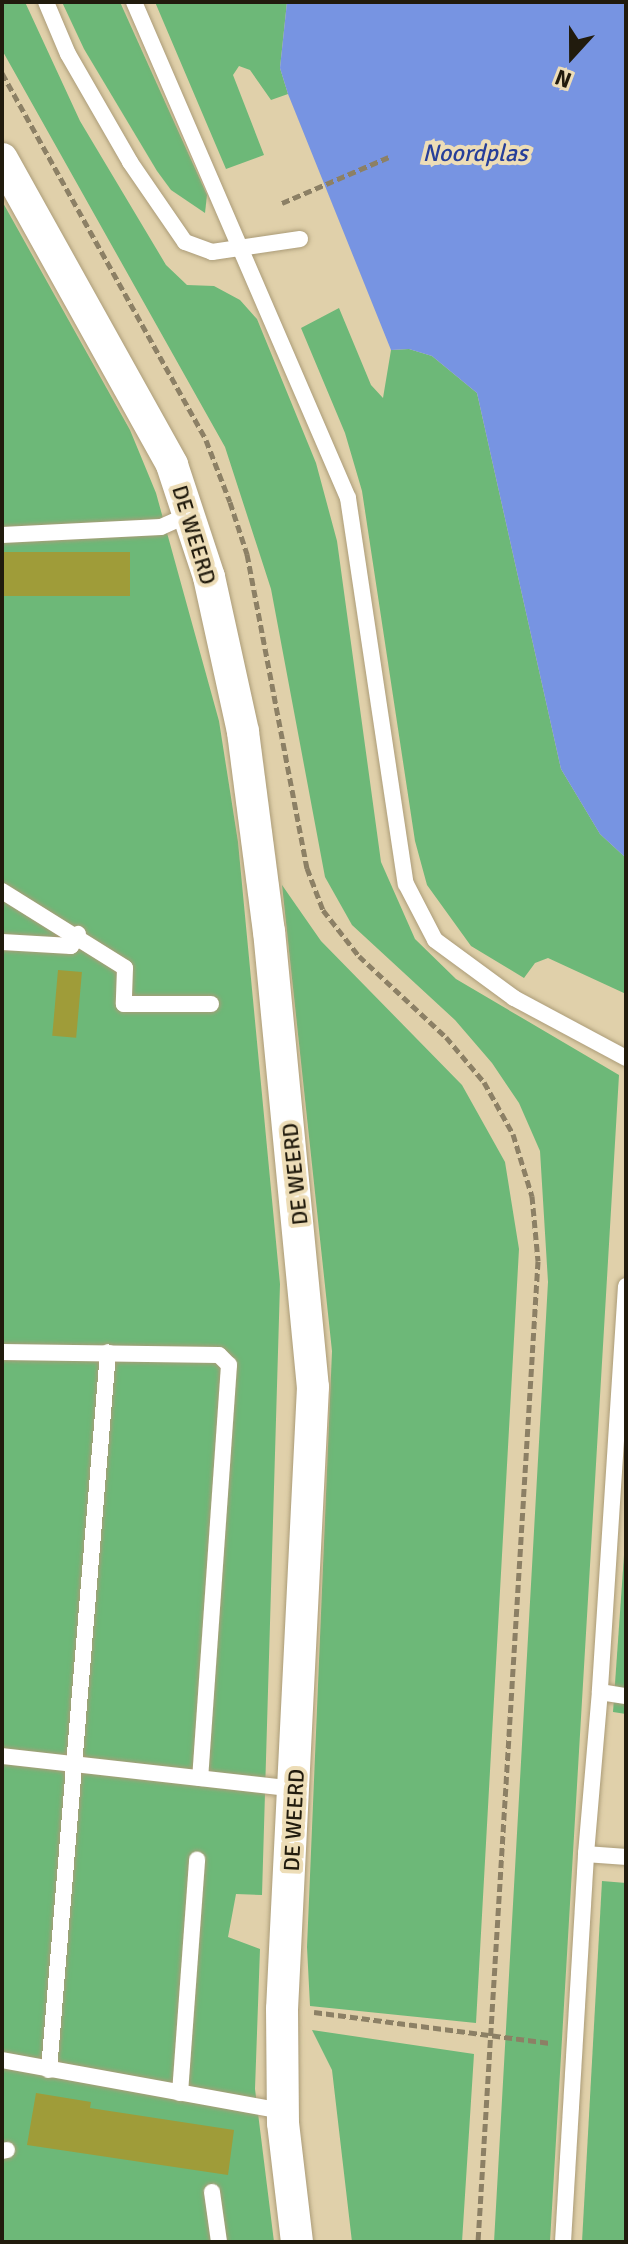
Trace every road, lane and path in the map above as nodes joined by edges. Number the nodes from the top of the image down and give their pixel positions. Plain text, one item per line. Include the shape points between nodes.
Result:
1 (46, 2) edge
2 (134, 2) edge
3 (2, 73) edge
4 (389, 157) dead end
5 (2, 159) edge
6 (282, 203) dead end
7 (300, 239) dead end
8 (240, 248) junction
9 (190, 514) junction
10 (2, 535) edge
11 (2, 891) edge
12 (78, 934) junction
13 (2, 942) edge
14 (211, 1004) dead end
15 (626, 1058) edge
16 (626, 1286) edge
17 (2, 1352) edge
18 (108, 1352) junction
19 (600, 1692) junction
20 (626, 1696) edge
21 (2, 1756) edge
22 (76, 1764) junction
23 (200, 1778) junction
24 (296, 1789) junction
25 (586, 1854) junction
26 (626, 1857) edge
27 (197, 1860) dead end
28 (282, 2009) junction
29 (490, 2034) junction
30 (575, 2046) junction
31 (2, 2060) edge
32 (49, 2070) junction
33 (180, 2093) junction
34 (283, 2111) junction
35 (212, 2192) dead end
36 (219, 2242) edge
37 (297, 2242) edge
38 (478, 2242) edge
39 (563, 2242) edge

1 - 8 lane via 68,54 130,162 185,242 212,252
2 - 8 lane
3 - 29 path via 206,440 230,502 247,554 307,868 323,910 359,956 446,1037 484,1082 513,1134 532,1196 538,1261
4 - 6 path
5 - 9 street, DE WEERD via 172,465
7 - 8 lane
8 - 15 lane via 348,498 406,884 435,940 514,998
9 - 10 lane via 161,527
9 - 24 street, DE WEERD via 243,732 301,1235 313,1387
11 - 12 lane
12 - 13 lane via 71,946
12 - 14 lane via 125,968 124,1004
16 - 19 lane
17 - 18 lane
18 - 22 lane
18 - 23 lane via 219,1355 229,1365
19 - 20 lane
19 - 25 lane
21 - 22 lane
22 - 23 lane
22 - 32 lane
23 - 24 lane
24 - 28 street, DE WEERD
25 - 26 lane
25 - 30 lane
27 - 33 lane
28 - 29 path
28 - 34 street, DE WEERD
29 - 30 path
29 - 38 path
30 - 39 lane
31 - 32 lane
32 - 33 lane
33 - 34 lane
34 - 37 street, DE WEERD
35 - 36 lane

